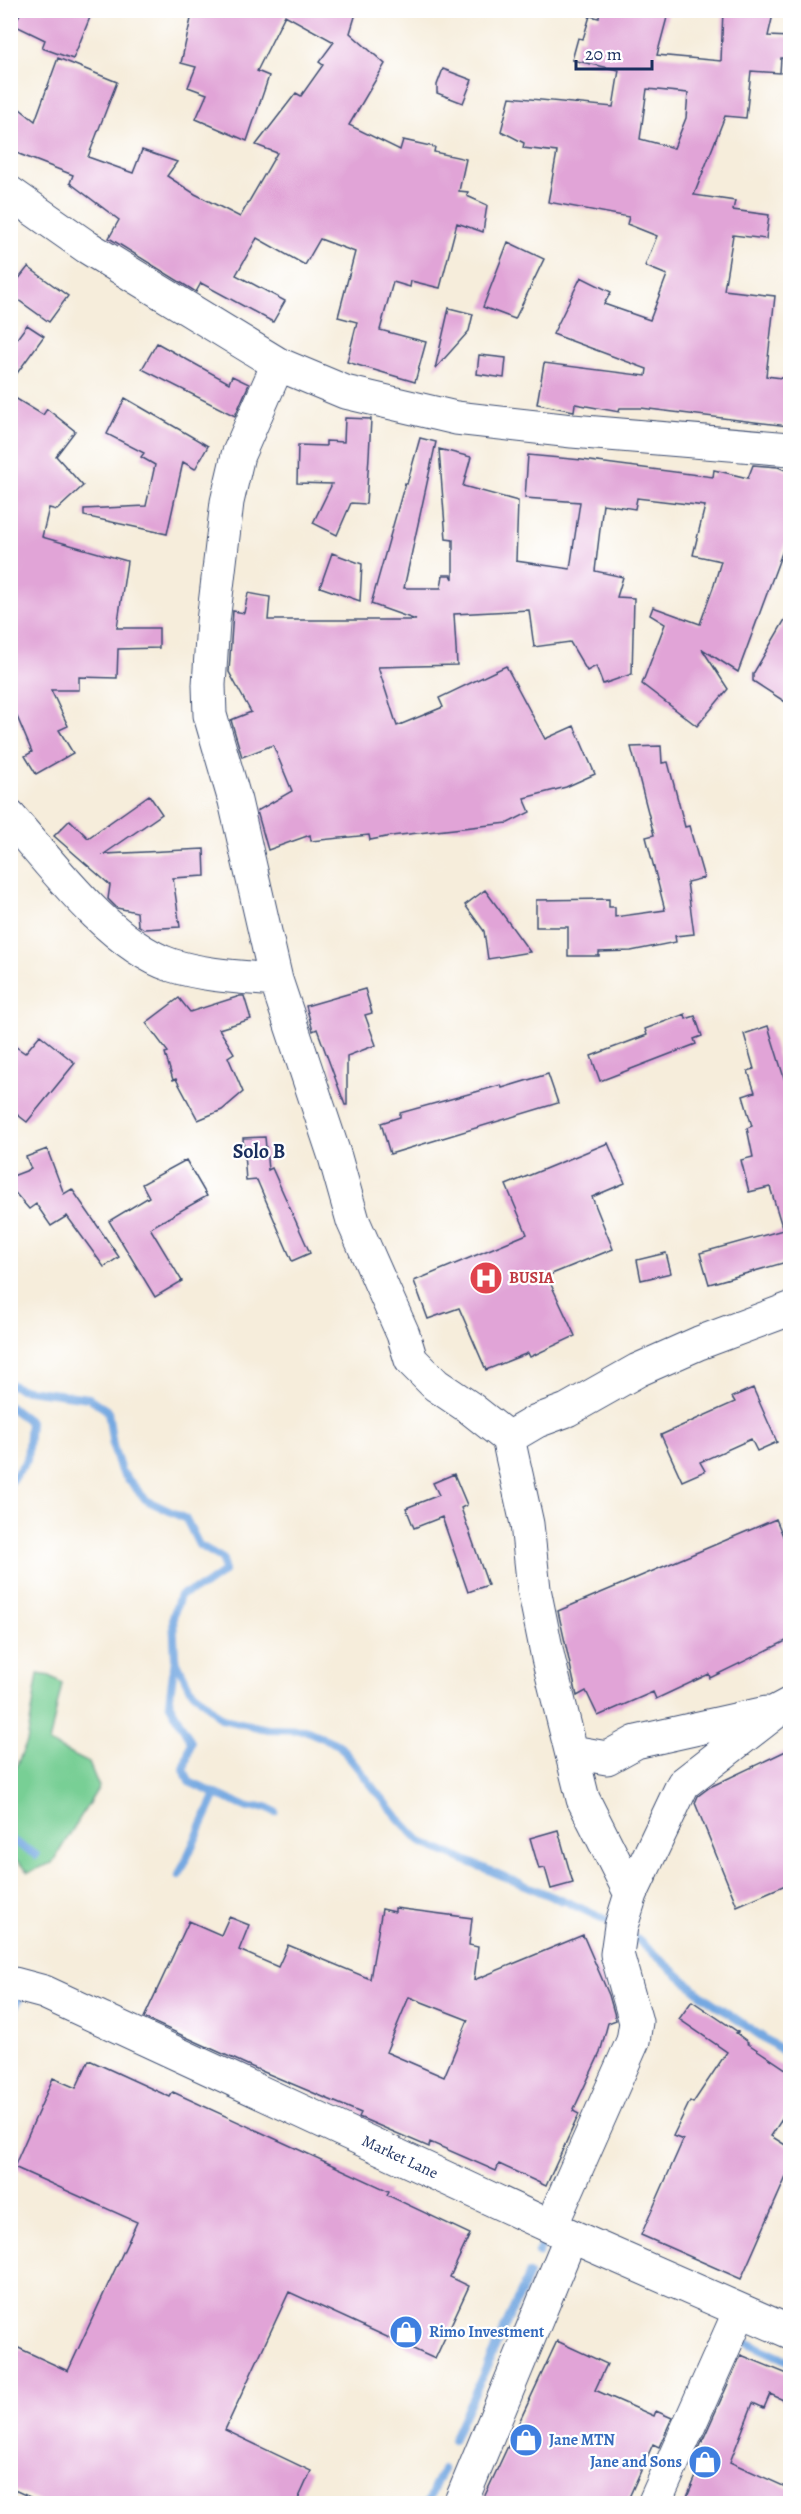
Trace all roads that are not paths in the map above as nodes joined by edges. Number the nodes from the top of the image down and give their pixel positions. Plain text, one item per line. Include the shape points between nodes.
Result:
1 (10, 193) edge
2 (278, 364) junction
3 (790, 449) edge
4 (10, 817) edge
5 (276, 980) junction
6 (790, 1309) edge
7 (508, 1438) junction
8 (784, 1708) edge
9 (572, 1752) junction
10 (631, 1894) junction
11 (10, 1985) edge
12 (561, 2231) junction
13 (740, 2311) junction
14 (790, 2332) edge
15 (460, 2504) edge
16 (654, 2504) edge

1 - 2 street via 87,247
2 - 3 street via 345,392 456,418 572,432
2 - 5 street via 238,455 227,502 209,685 210,715 235,801
4 - 5 street via 93,912 146,953 197,973
5 - 7 street via 353,1221 411,1360 436,1384
6 - 7 street via 638,1370
7 - 9 street via 527,1524 534,1589
8 - 9 street via 636,1742 607,1758
8 - 10 street via 683,1784
9 - 10 street via 583,1799
10 - 12 street via 617,1954 636,2022 633,2041
11 - 12 street, Market Lane via 44,1992
12 - 13 street, Market Lane
12 - 15 street
13 - 14 street, Market Lane
13 - 16 street

